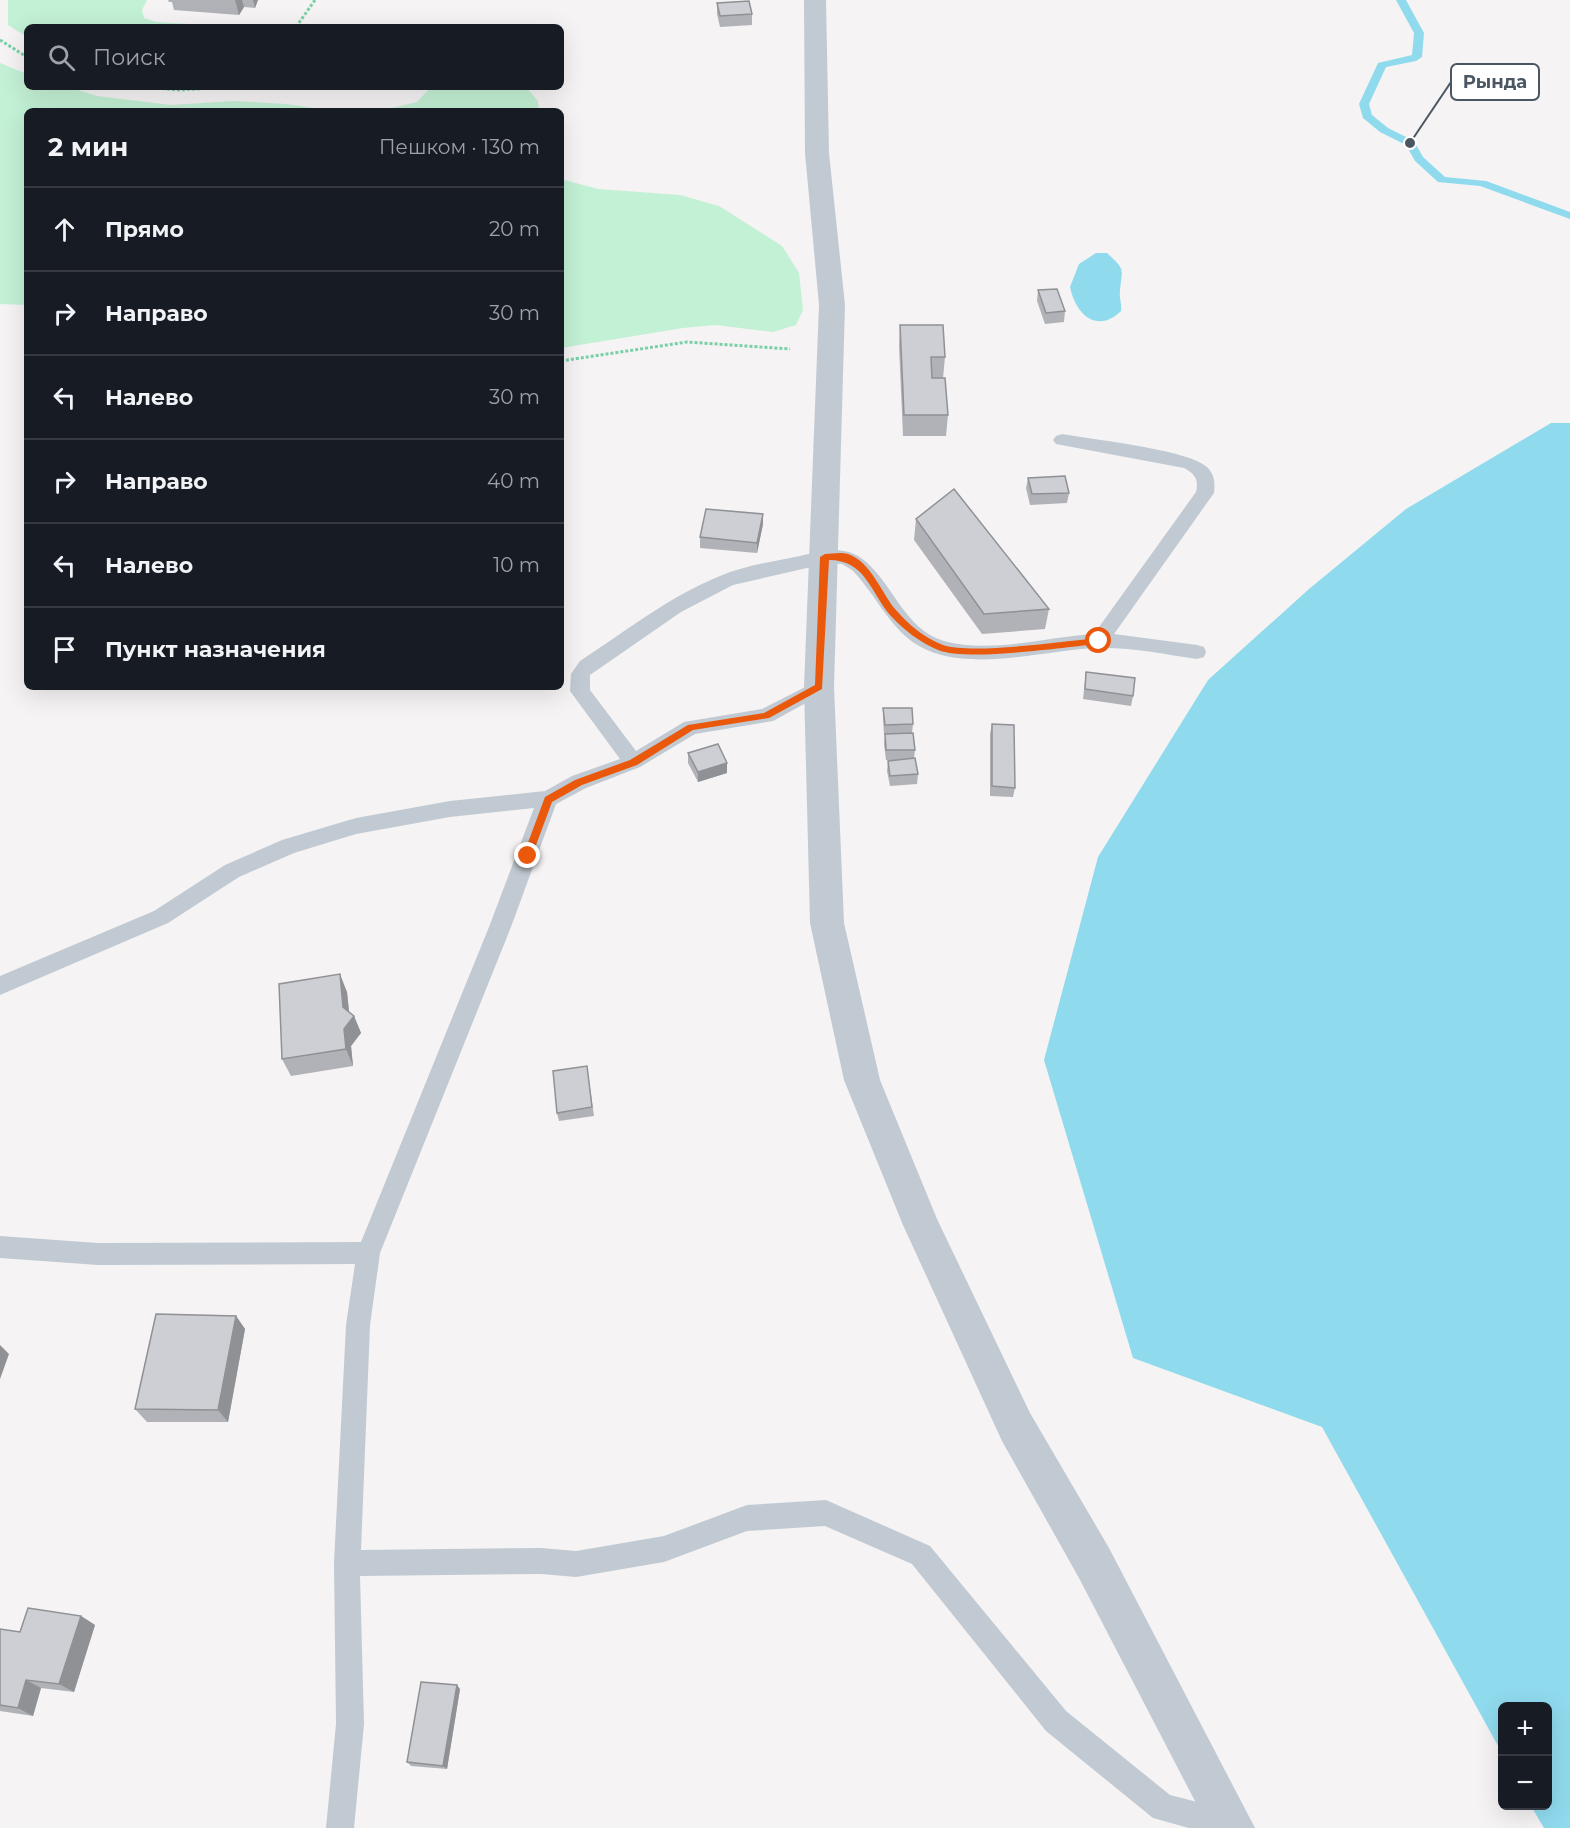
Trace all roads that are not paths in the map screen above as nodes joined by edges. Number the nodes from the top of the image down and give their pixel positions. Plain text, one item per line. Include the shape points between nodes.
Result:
1 (815, 0) edge
2 (1062, 441) dead end
3 (825, 557) junction
4 (1099, 641) junction
5 (1197, 652) dead end
6 (819, 687) junction
7 (633, 762) junction
8 (548, 799) junction
9 (0, 986) edge
10 (0, 1247) edge
11 (369, 1253) junction
12 (347, 1563) junction
13 (1232, 1826) edge
14 (340, 1828) edge

1 - 3 street via 817,153 832,305
2 - 4 lane via 1188,463 1203,470 1208,482
3 - 4 lane via 846,557 858,565 892,611 917,636 942,648 968,652
3 - 6 street
3 - 7 lane via 711,587 587,666 580,674 580,691
4 - 5 lane
6 - 7 lane via 766,716 691,727
6 - 13 street via 827,923 862,1080 921,1225 1016,1427 1139,1647
7 - 8 lane via 579,782
8 - 9 lane via 438,811 356,826 289,846 232,870 161,917
8 - 11 lane
10 - 11 lane via 98,1254
11 - 12 lane via 358,1325
12 - 13 lane via 576,1564 664,1549 747,1518 826,1514 921,1555 1056,1721 1163,1808
12 - 14 lane via 350,1724

